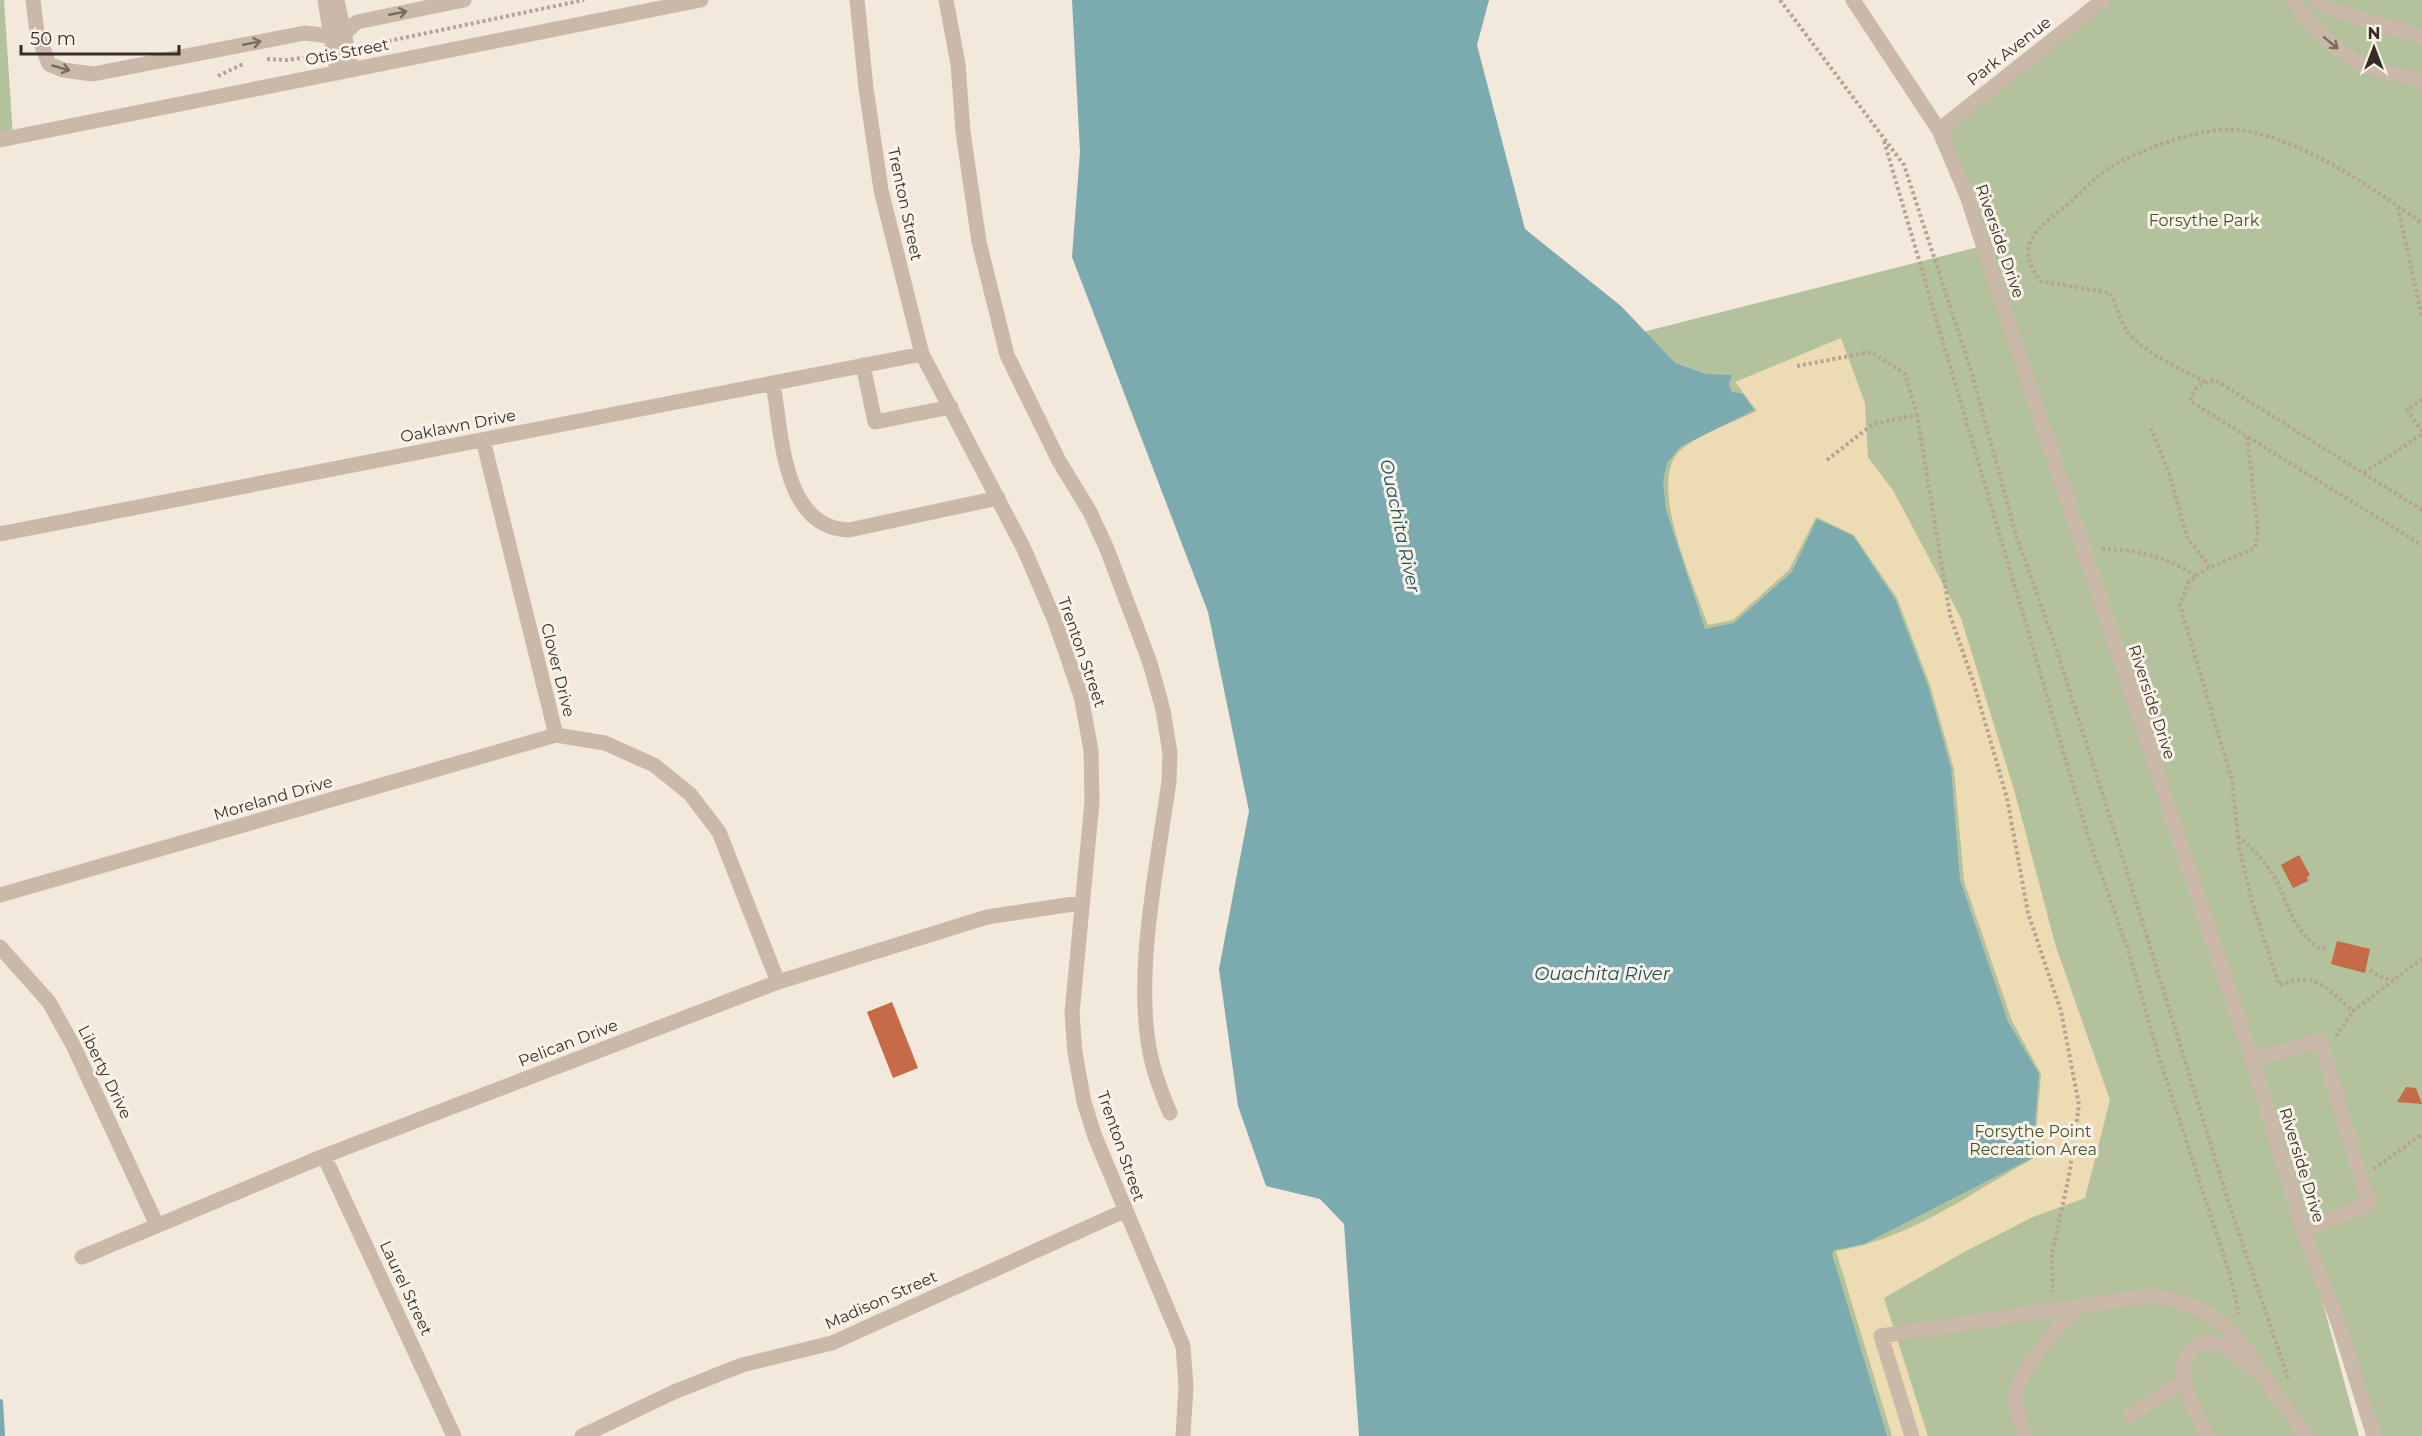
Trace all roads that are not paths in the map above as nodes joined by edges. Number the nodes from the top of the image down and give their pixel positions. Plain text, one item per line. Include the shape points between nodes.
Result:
1 (33, 0) edge
2 (325, 0) edge
3 (337, 0) edge
4 (464, 0) edge
5 (701, 0) edge
6 (857, 0) edge
7 (946, 0) edge
8 (1853, 0) edge
9 (2103, 0) edge
10 (2292, 0) edge
11 (2316, 0) edge
12 (337, 34) junction
13 (2422, 37) edge
14 (344, 71) junction
15 (2422, 82) edge
16 (1939, 130) junction
17 (0, 140) edge
18 (922, 354) junction
19 (863, 365) junction
20 (773, 383) junction
21 (951, 407) junction
22 (483, 440) junction
23 (998, 498) junction
24 (0, 534) edge
25 (556, 735) junction
26 (0, 895) edge
27 (1080, 903) junction
28 (0, 947) edge
29 (778, 982) junction
30 (2252, 1059) junction
31 (1170, 1113) dead end
32 (324, 1156) junction
33 (1124, 1211) junction
34 (157, 1225) junction
35 (2303, 1230) junction
36 (82, 1257) dead end
37 (2077, 1307) junction
38 (2184, 1381) junction
39 (2272, 1390) junction
40 (2130, 1414) dead end
41 (454, 1436) edge
42 (582, 1436) edge
43 (1183, 1436) edge
44 (1912, 1436) edge
45 (2025, 1436) edge
46 (2207, 1436) edge
47 (2307, 1436) edge
48 (2374, 1436) edge

1 -> 12 street via 37,33 49,64 93,74 305,33
2 - 12 street
3 - 12 street
12 -> 4 street via 357,22
5 - 14 street, Otis Street
6 - 18 street, Trenton Street via 881,190
7 - 31 street via 958,64 963,132 979,242 1006,355 1107,549 1150,663 1163,710 1170,753 1169,781 1144,1001 1149,1053
8 - 16 street, Riverside Drive
9 - 16 street, Park Avenue
10 -> 15 street via 2310,26 2337,48 2370,68
11 - 13 street via 2333,10
12 - 14 street
14 - 17 street, Otis Street
16 - 30 street, Riverside Drive via 1967,196
18 - 19 street, Oaklawn Drive
18 - 21 street, Trenton Street
19 - 20 street, Oaklawn Drive
19 - 21 street via 874,422
20 - 22 street, Oaklawn Drive
20 - 23 street via 796,499 812,518 831,530 849,530
21 - 23 street, Trenton Street
22 - 24 street, Oaklawn Drive
22 - 25 street, Clover Drive
23 - 27 street, Trenton Street via 1055,621 1081,696 1091,750 1092,802
25 - 26 street, Moreland Drive
25 - 29 street, Clover Drive via 605,743 654,765 690,794 718,832
27 - 29 street, Pelican Drive via 987,917
27 - 33 street, Trenton Street via 1072,1013 1075,1053 1084,1102
28 - 34 street, Liberty Drive via 49,1002 74,1045
29 - 32 street, Pelican Drive
30 - 35 street, Riverside Drive
30 - 35 street via 2320,1041 2361,1178 2368,1204
32 - 34 street, Pelican Drive
32 - 41 street, Laurel Street
33 - 42 street, Madison Street via 832,1343 742,1365
33 - 43 street, Trenton Street via 1183,1346
34 - 36 street, Pelican Drive
35 - 48 street, Riverside Drive via 2338,1322
37 - 39 street via 2146,1296 2184,1301 2233,1331
37 - 44 street via 1881,1336
37 - 45 street via 2027,1368 2015,1400
38 - 39 street via 2183,1363 2188,1350 2211,1343 2234,1353
38 - 40 street
38 - 46 street
39 - 47 street

